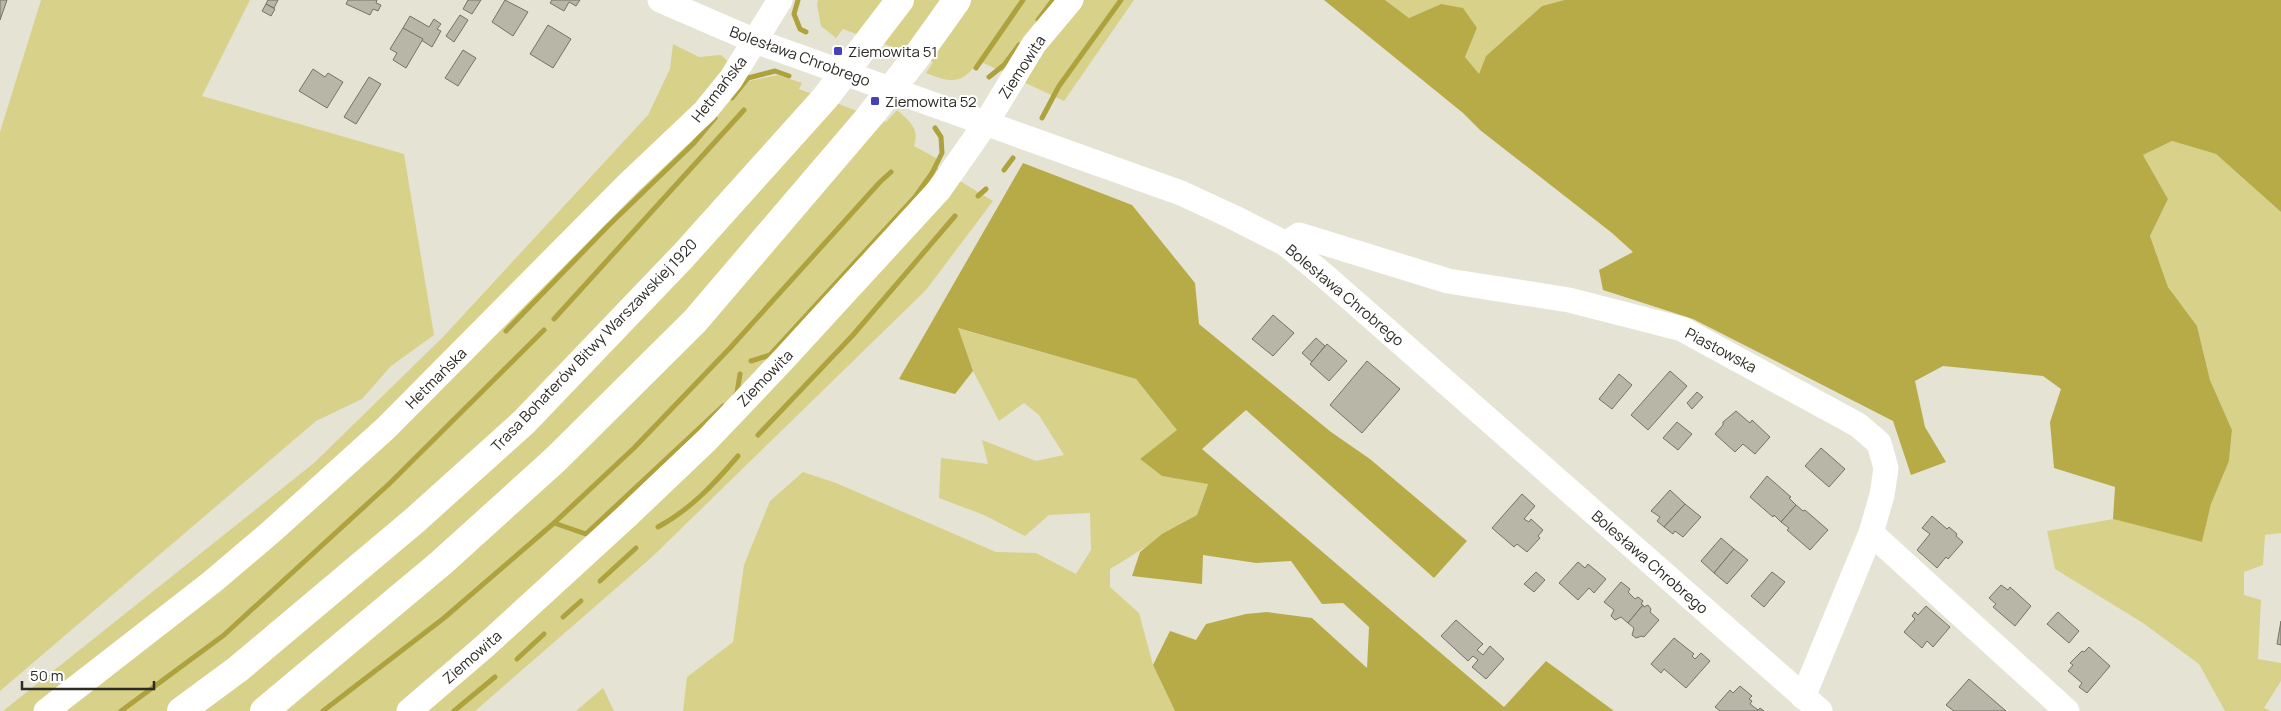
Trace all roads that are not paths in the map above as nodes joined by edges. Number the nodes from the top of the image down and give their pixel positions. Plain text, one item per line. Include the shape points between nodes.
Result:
1 (660, 0) edge
2 (780, 0) edge
3 (900, 0) edge
4 (957, 0) edge
5 (1071, 0) edge
6 (755, 41) junction
7 (986, 123) junction
8 (1286, 244) junction
9 (1871, 533) junction
10 (1812, 706) edge
11 (46, 711) edge
12 (181, 711) edge
13 (264, 711) edge
14 (409, 711) edge
15 (2067, 711) edge

1 - 6 street, Bolesława Chrobrego
2 - 6 street, Hetmańska
3 - 12 highway, Trasa Bohaterów Bitwy Warszawskiej 1920 via 825,98 683,256 524,422 414,521 238,669
4 - 13 highway via 870,116 695,321 556,459 441,563
5 - 7 street, Ziemowita via 1034,44
6 - 7 street, Bolesława Chrobrego
6 - 11 street, Hetmańska via 726,85 692,125 628,184 386,428 212,582
7 - 8 street, Bolesława Chrobrego via 1181,193
7 - 14 street, Ziemowita via 939,190 707,440 570,570
8 - 9 street, Piastowska via 1299,235 1448,281 1569,300 1682,329 1858,425 1879,443 1886,468
8 - 10 street, Bolesława Chrobrego
9 - 10 street, Piastowska
9 - 15 street

